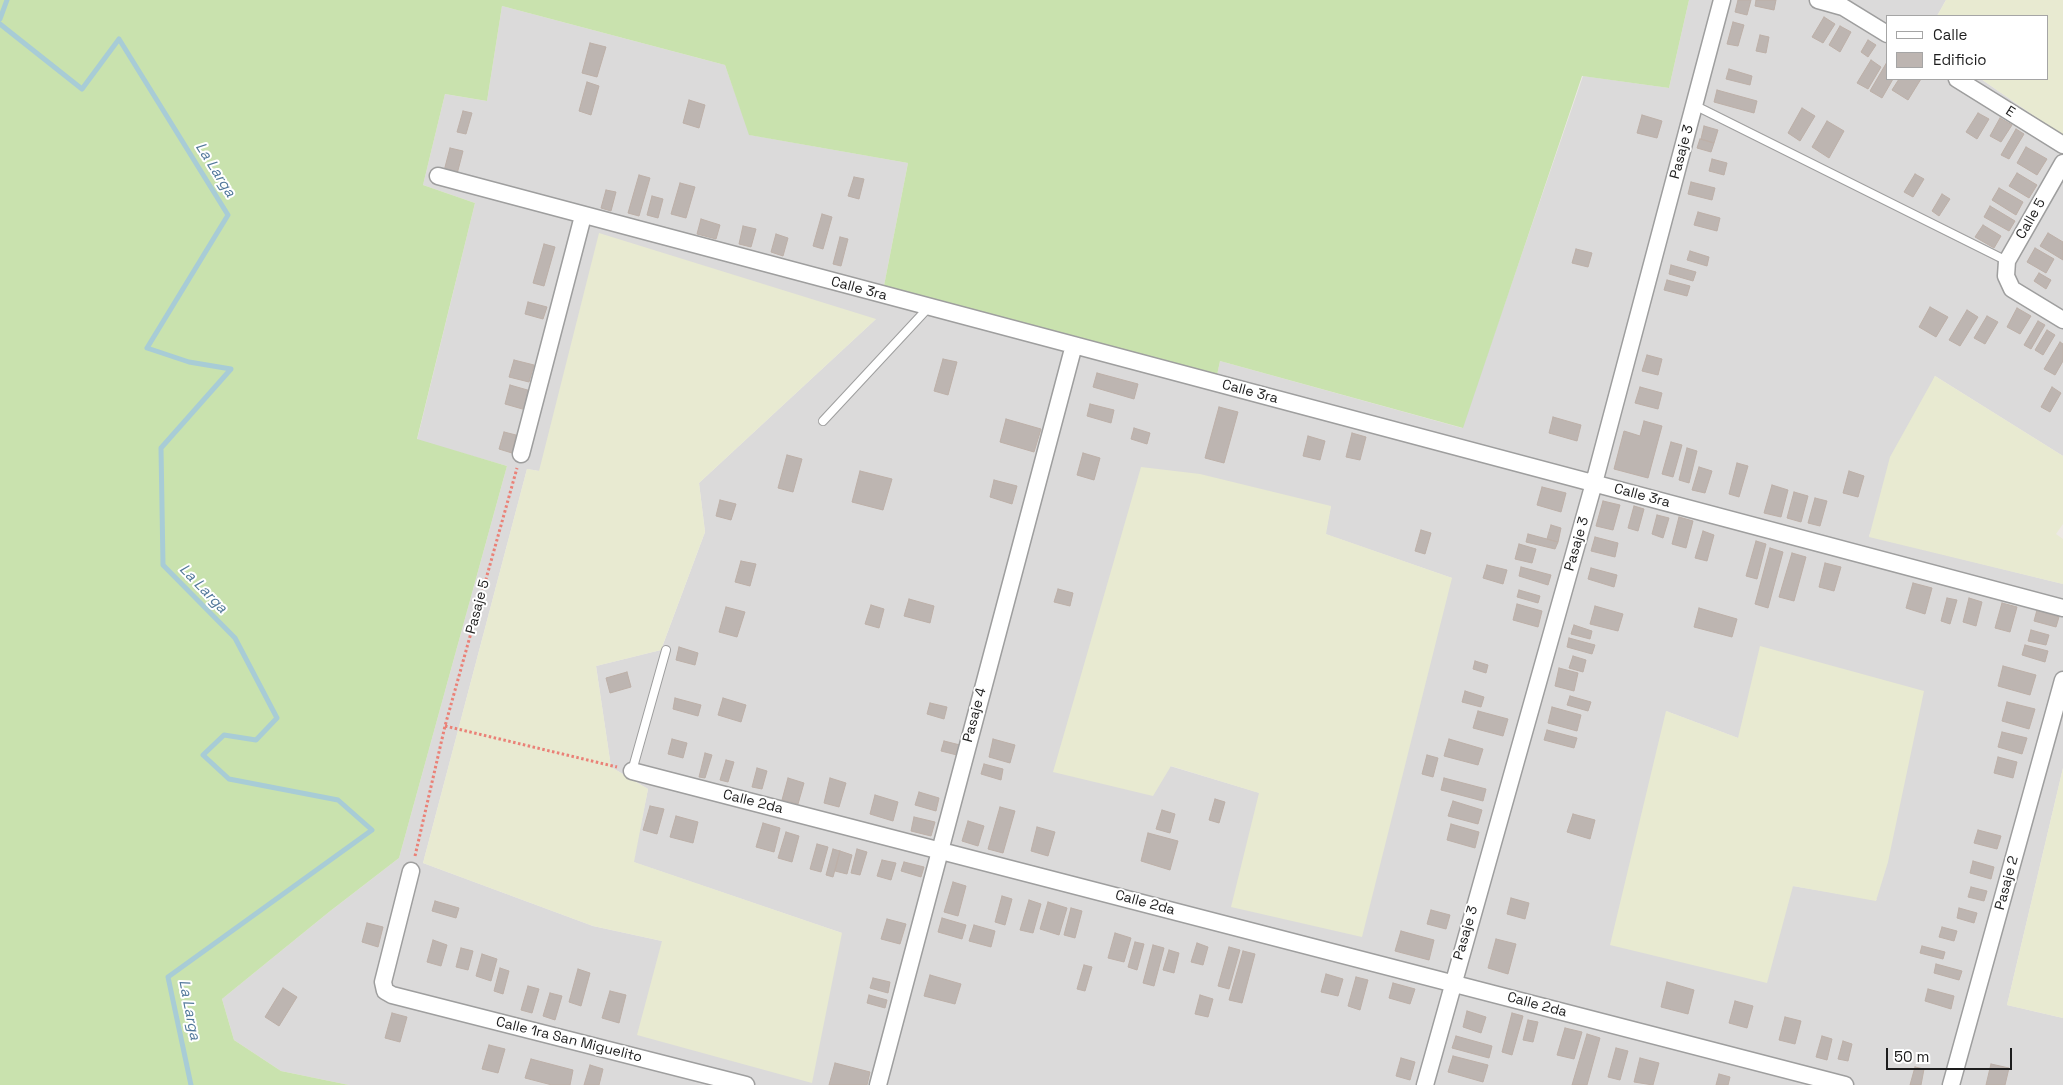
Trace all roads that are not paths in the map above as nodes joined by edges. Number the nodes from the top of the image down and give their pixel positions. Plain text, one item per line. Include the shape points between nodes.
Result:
1 (1722, 0) edge
2 (1818, 0) edge
3 (1846, 3) edge
4 (1886, 33) edge
5 (1959, 80) edge
6 (1694, 105) junction
7 (2063, 145) edge
8 (2063, 163) edge
9 (438, 176) dead end
10 (583, 216) junction
11 (2006, 269) junction
12 (930, 307) junction
13 (2063, 320) edge
14 (1074, 345) junction
15 (823, 421) dead end
16 (521, 454) road end
17 (1594, 483) junction
18 (2063, 608) edge
19 (666, 650) dead end
20 (2063, 680) edge
21 (632, 771) joint
22 (939, 849) junction
23 (411, 871) road end
24 (1452, 983) junction
25 (746, 1085) edge
26 (878, 1085) edge
27 (1425, 1085) edge
28 (1845, 1085) edge
29 (1951, 1085) edge

1 - 6 street, Pasaje 3
2 - 3 street
3 - 4 street
5 - 7 street, E
6 - 11 lane
6 - 17 street, Pasaje 3
8 - 11 street, Calle 5
9 - 10 street, Calle 3ra
10 - 12 street, Calle 3ra
10 - 16 street
11 - 13 street via 2012,289
12 - 14 street, Calle 3ra
12 - 15 lane
14 - 17 street, Calle 3ra
14 - 22 street, Pasaje 4
17 - 18 street, Calle 3ra
17 - 24 street, Pasaje 3
19 - 21 lane
20 - 29 street, Pasaje 2
21 - 22 street, Calle 2da
22 - 24 street, Calle 2da
22 - 26 street, Pasaje 4
23 - 25 street, Calle 1ra San Miguelito via 383,982 385,991 392,996
24 - 27 street, Pasaje 3
24 - 28 street, Calle 2da

